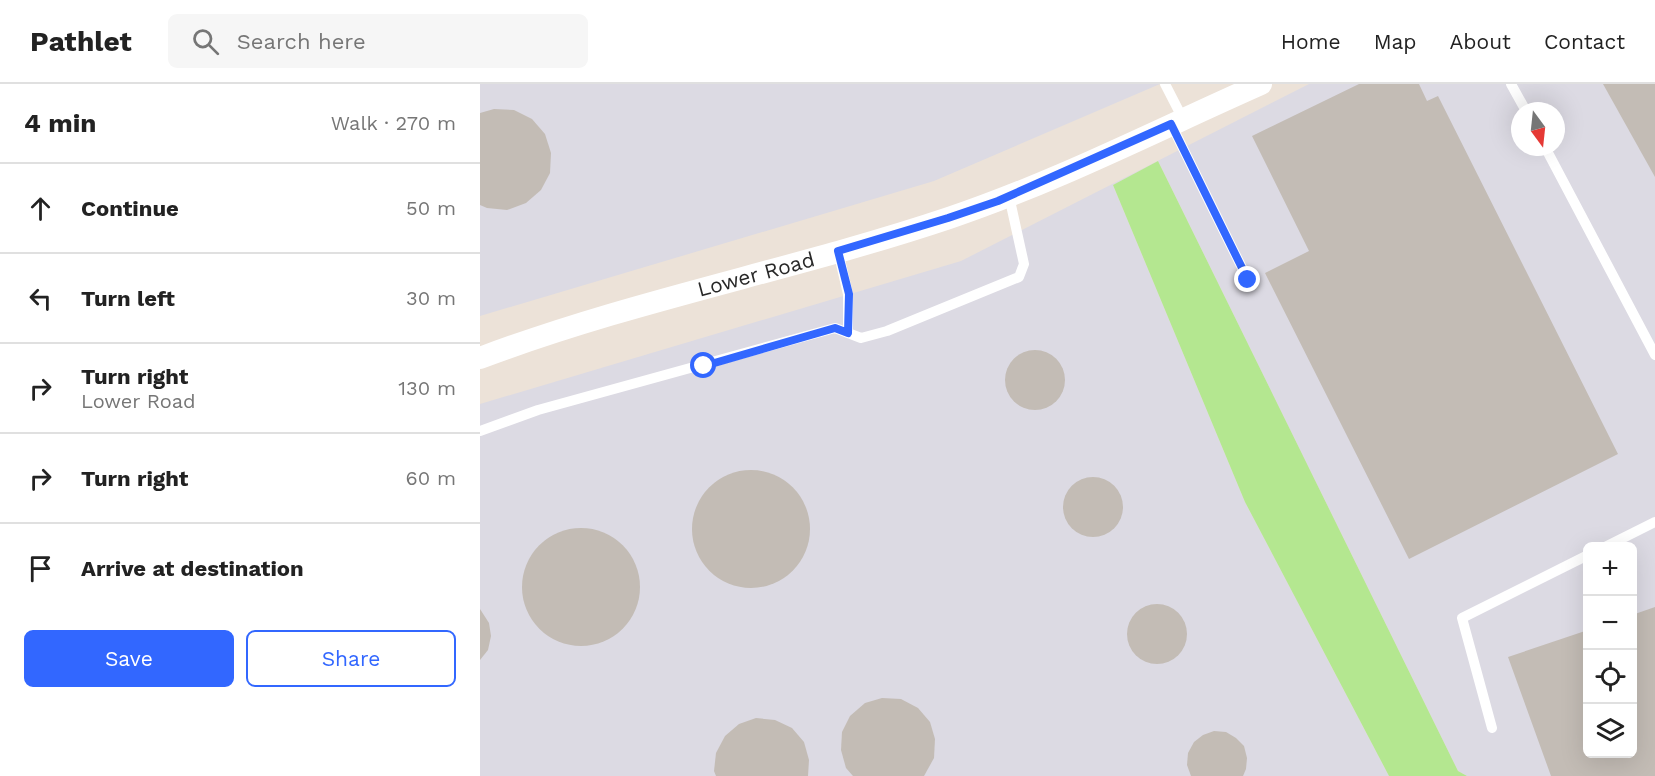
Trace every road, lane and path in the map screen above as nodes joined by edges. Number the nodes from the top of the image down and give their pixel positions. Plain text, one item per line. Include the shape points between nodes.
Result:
1 (1165, 84) edge
2 (1260, 84) edge
3 (1511, 84) edge
4 (1521, 102) edge
5 (1177, 121) junction
6 (1550, 156) edge
7 (1009, 196) junction
8 (838, 251) junction
9 (1248, 280) dead end
10 (848, 333) junction
11 (1655, 355) edge
12 (480, 358) edge
13 (480, 431) edge
14 (1655, 522) edge
15 (1613, 542) edge
16 (1583, 557) edge
17 (1492, 728) dead end

1 - 5 lane
2 - 5 street, Lower Road
3 - 4 lane
5 - 7 street, Lower Road
5 - 9 lane
6 - 11 lane
7 - 8 street, Lower Road
7 - 10 lane via 1024,264 1019,277 887,331 861,338
8 - 10 lane via 849,294
8 - 12 street, Lower Road via 589,320
10 - 13 lane via 835,328 538,410
14 - 15 lane
16 - 17 lane via 1462,618

